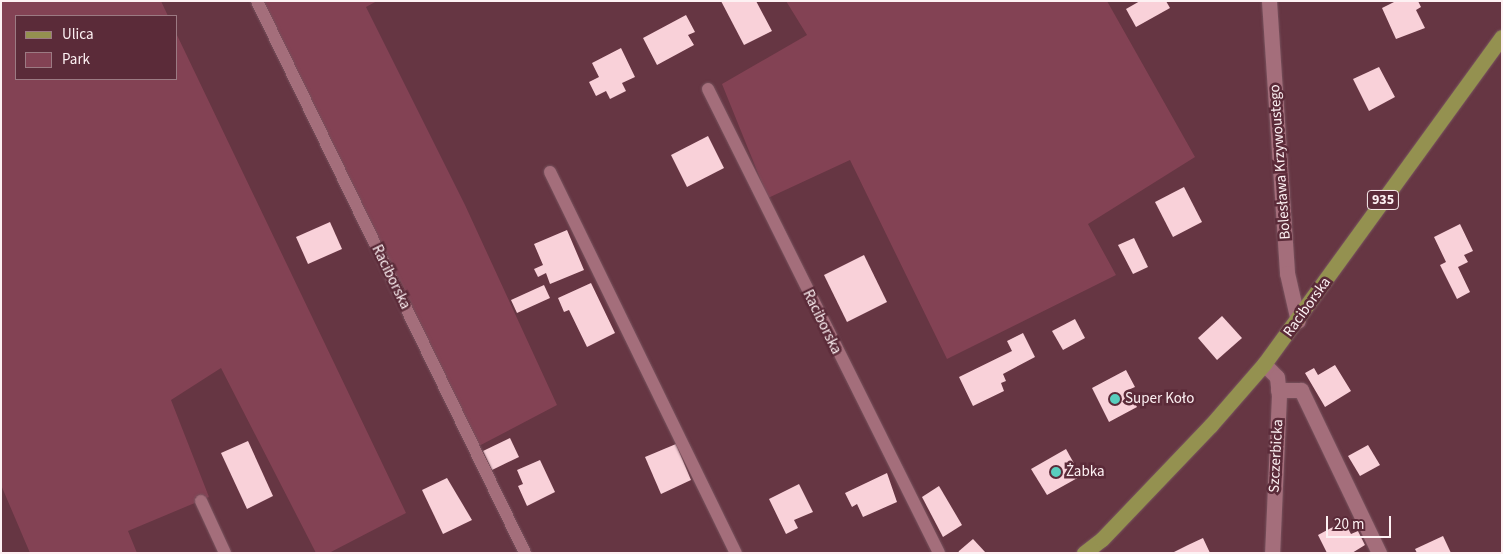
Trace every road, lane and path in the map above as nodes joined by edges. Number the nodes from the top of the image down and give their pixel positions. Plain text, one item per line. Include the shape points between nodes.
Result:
1 (257, 1) edge
2 (1269, 1) edge
3 (1502, 37) edge
4 (708, 89) dead end
5 (550, 172) dead end
6 (1298, 321) junction
7 (1264, 364) junction
8 (1278, 390) junction
9 (201, 500) dead end
10 (225, 553) edge
11 (525, 553) edge
12 (736, 553) edge
13 (939, 553) edge
14 (1084, 553) edge
15 (1272, 553) edge
16 (1379, 553) edge

1 - 11 lane, Raciborska
2 - 6 street, Bolesława Krzywoustego via 1287,273
3 - 6 main road, Raciborska / 935
4 - 13 lane, Raciborska
5 - 12 lane
6 - 7 main road, Raciborska / 935
7 - 8 street, Szczerbicka via 1277,376
7 - 14 main road, Raciborska / 935 via 1211,425 1102,539
8 - 15 street, Szczerbicka
8 - 16 street via 1301,390
9 - 10 lane

